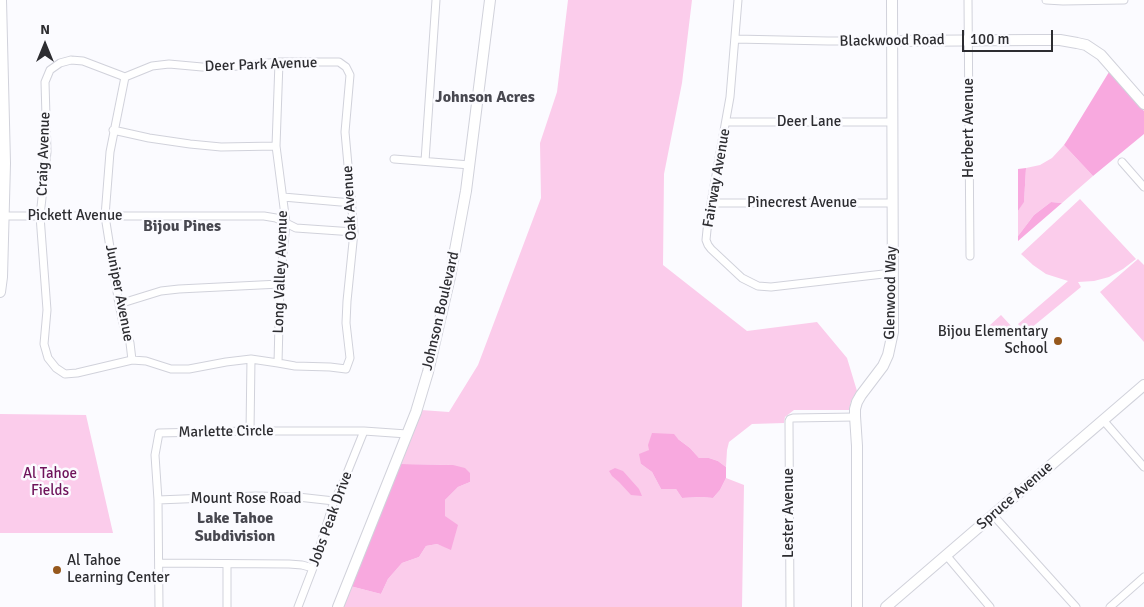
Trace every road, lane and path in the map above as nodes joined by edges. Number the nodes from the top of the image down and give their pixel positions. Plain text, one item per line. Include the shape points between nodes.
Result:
1 (2, 0) edge
2 (436, 0) edge
3 (490, 0) edge
4 (738, 0) edge
5 (892, 0) edge
6 (968, 0) edge
7 (1046, 0) edge
8 (1124, 0) edge
9 (735, 39) junction
10 (968, 40) junction
11 (892, 41) junction
12 (279, 62) junction
13 (346, 67) joint
14 (126, 77) junction
15 (1144, 104) edge
16 (726, 122) junction
17 (892, 122) junction
18 (114, 130) junction
19 (276, 146) junction
20 (394, 159) dead end
21 (425, 161) junction
22 (1122, 162) dead end
23 (470, 165) junction
24 (1144, 187) edge
25 (283, 197) junction
26 (352, 202) junction
27 (711, 203) junction
28 (892, 203) junction
29 (3, 216) junction
30 (40, 216) junction
31 (105, 216) junction
32 (286, 223) junction
33 (354, 232) junction
34 (970, 256) dead end
35 (892, 273) junction
36 (280, 284) junction
37 (0, 292) edge
38 (119, 304) junction
39 (251, 359) junction
40 (132, 360) junction
41 (278, 363) junction
42 (1144, 384) edge
43 (855, 418) junction
44 (1103, 420) junction
45 (250, 430) junction
46 (364, 431) junction
47 (407, 434) junction
48 (1144, 467) edge
49 (158, 500) junction
50 (334, 501) junction
51 (993, 515) junction
52 (946, 555) junction
53 (159, 563) junction
54 (227, 564) junction
55 (314, 568) junction
56 (1144, 577) edge
57 (159, 607) edge
58 (227, 607) edge
59 (298, 607) edge
60 (338, 607) edge
61 (790, 607) edge
62 (857, 607) edge
63 (886, 607) edge
64 (990, 607) edge
65 (1076, 607) edge
66 (1110, 607) edge

1 - 29 street
2 - 21 street
3 - 23 street, Johnson Boulevard
4 - 9 street, Fairway Avenue
5 - 11 street, Glenwood Way
6 - 10 street, Herbert Avenue
7 - 8 street
9 - 11 street, Blackwood Road
9 - 16 street, Fairway Avenue
10 - 11 street, Blackwood Road
10 - 15 street, Blackwood Road via 1060,40 1086,46 1101,55
10 - 34 street, Herbert Avenue
11 - 17 street, Glenwood Way
12 - 13 street, Deer Park Avenue via 339,62
12 - 14 street, Deer Park Avenue via 227,68 169,64 152,66
12 - 19 street, Long Valley Avenue
13 - 26 street, Oak Avenue via 350,75 346,132
14 - 18 street, Juniper Avenue
14 - 30 street, Craig Avenue via 83,61 71,60 50,70 45,82 47,152
16 - 17 street, Deer Lane
16 - 27 street, Fairway Avenue
17 - 28 street, Glenwood Way
18 - 19 street via 190,144
18 - 31 street, Juniper Avenue
19 - 25 street, Long Valley Avenue
20 - 21 street
21 - 23 street
22 - 24 street
23 - 47 street, Johnson Boulevard via 450,277 430,363
25 - 26 street
25 - 32 street, Long Valley Avenue
26 - 33 street, Oak Avenue
27 - 28 street, Pinecrest Avenue
27 - 35 street, Fairway Avenue via 708,245 752,284 771,287
28 - 35 street, Glenwood Way
29 - 30 street, Pickett Avenue
29 - 37 street
30 - 31 street, Pickett Avenue
30 - 40 street, Craig Avenue via 46,310 44,344 48,358 65,374
31 - 32 street, Pickett Avenue via 264,216
31 - 38 street, Juniper Avenue
32 - 33 street, Pickett Avenue via 296,228
32 - 36 street, Long Valley Avenue
33 - 41 street, Oak Avenue via 346,323 350,358 346,369
35 - 43 street, Glenwood Way via 892,332 888,355 857,402
36 - 38 street via 161,291
36 - 41 street, Long Valley Avenue
38 - 40 street, Juniper Avenue
39 - 40 street via 189,369 172,369
39 - 41 street
39 - 45 street
42 - 44 street, Spruce Avenue
43 - 61 street, Lester Avenue via 790,418
43 - 62 street, Glenwood Way
44 - 48 street
44 - 51 street, Spruce Avenue
45 - 46 street, Marlette Circle
45 - 49 street, Marlette Circle via 159,433 155,455
46 - 47 street, Marlette Circle
46 - 50 street, Jobs Peak Drive
47 - 60 street, Johnson Boulevard
49 - 50 street, Mount Rose Road via 256,496
49 - 53 street, Marlette Circle
50 - 55 street, Jobs Peak Drive
51 - 52 street, Spruce Avenue
51 - 65 street
52 - 63 street, Spruce Avenue
52 - 64 street
53 - 54 street
53 - 57 street, Marlette Circle
54 - 55 street via 289,564
54 - 58 street
55 - 59 street, Jobs Peak Drive
56 - 66 street

